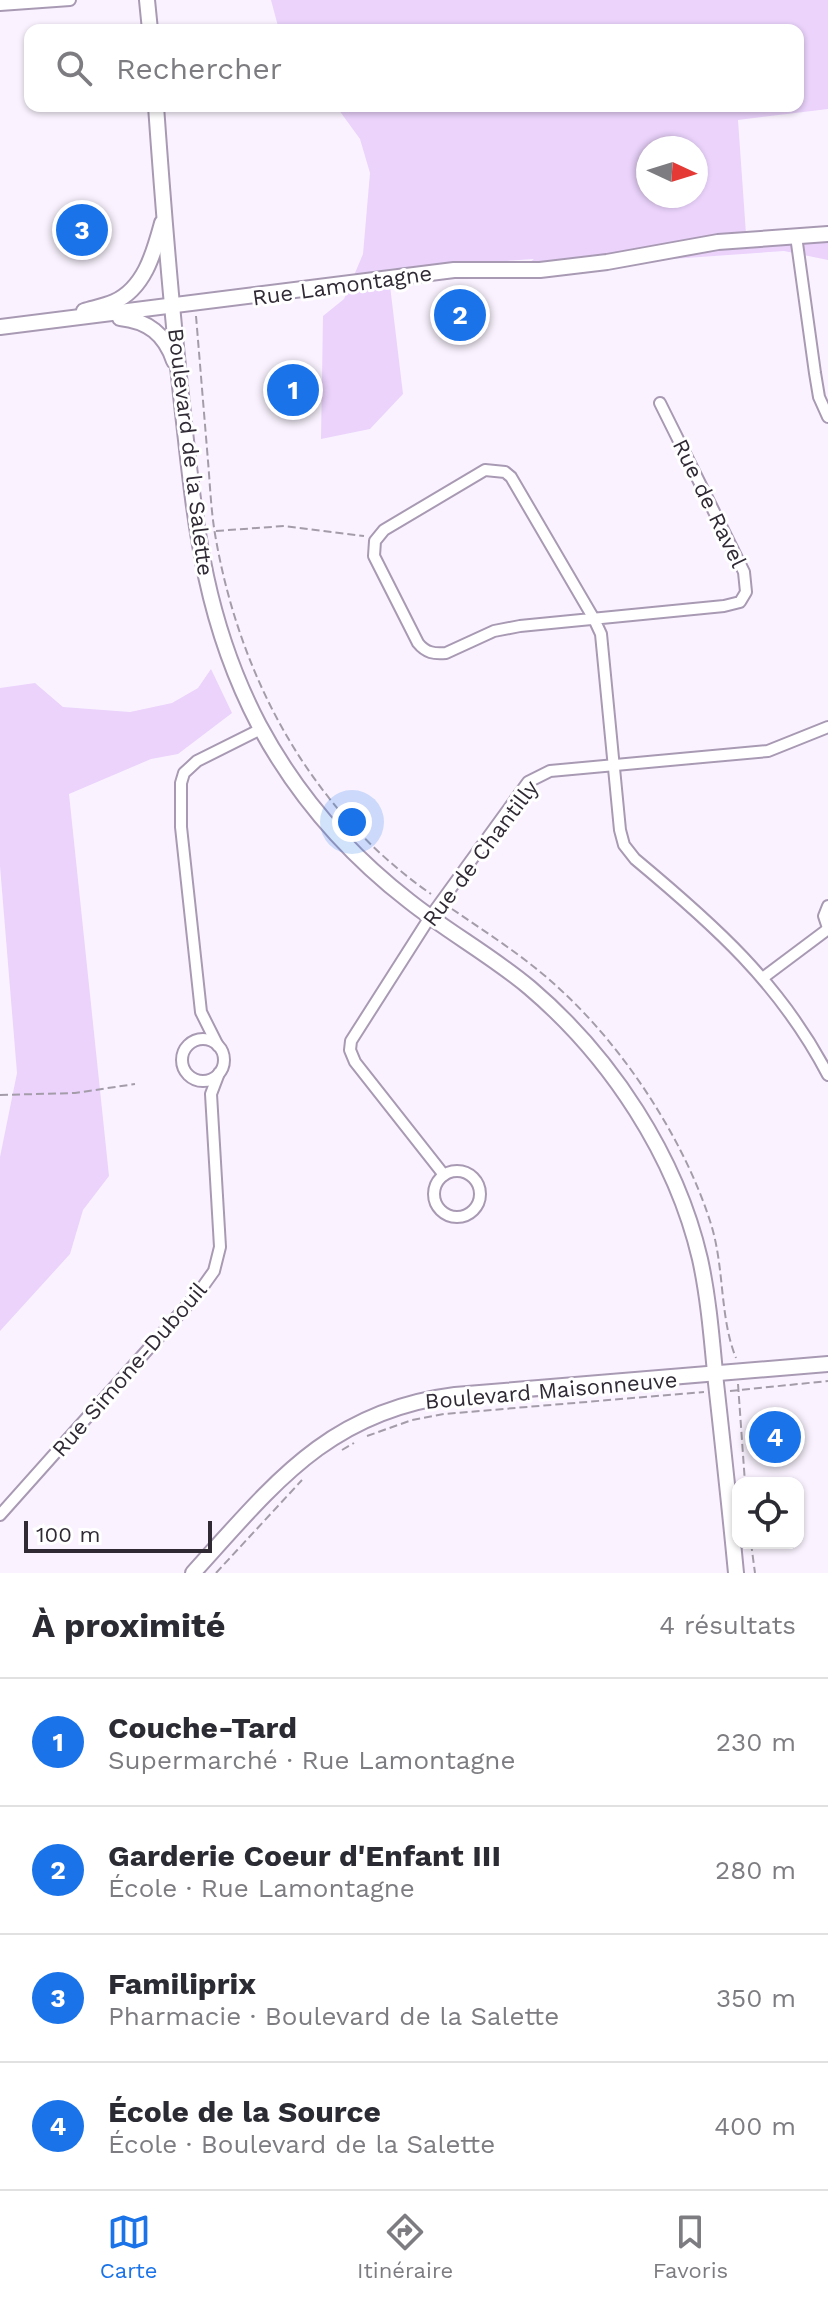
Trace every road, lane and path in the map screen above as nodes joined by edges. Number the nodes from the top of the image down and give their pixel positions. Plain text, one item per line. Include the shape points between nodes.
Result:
1 (70, 0) edge
2 (147, 0) edge
3 (0, 5) edge
4 (149, 24) edge
5 (156, 112) edge
6 (164, 215) junction
7 (828, 234) edge
8 (796, 236) junction
9 (195, 304) junction
10 (173, 307) junction
11 (91, 316) junction
12 (51, 321) junction
13 (0, 327) edge
14 (828, 372) edge
15 (815, 373) junction
16 (179, 375) junction
17 (660, 403) dead end
18 (828, 417) edge
19 (214, 532) junction
20 (368, 537) dead end
21 (594, 619) junction
22 (828, 727) edge
23 (261, 729) junction
24 (612, 764) junction
25 (426, 890) dead end
26 (828, 906) edge
27 (430, 917) junction
28 (828, 928) edge
29 (764, 977) junction
30 (201, 1012) junction
31 (189, 1044) junction
32 (218, 1046) junction
33 (219, 1073) junction
34 (828, 1075) edge
35 (194, 1079) junction
36 (135, 1084) dead end
37 (0, 1095) edge
38 (211, 1111) junction
39 (444, 1175) junction
40 (828, 1364) edge
41 (715, 1375) junction
42 (828, 1381) edge
43 (738, 1382) dead end
44 (731, 1390) dead end
45 (738, 1390) junction
46 (706, 1392) dead end
47 (336, 1453) dead end
48 (745, 1477) edge
49 (303, 1479) dead end
50 (0, 1515) edge
51 (752, 1549) edge
52 (193, 1573) edge
53 (216, 1573) edge
54 (736, 1573) edge
55 (755, 1573) edge

1 - 3 street
2 - 4 street
5 - 6 street, Boulevard de la Salette
6 - 10 street, Boulevard de la Salette
6 - 12 street via 152,261 137,283 117,301
7 - 8 street, Rue Lamontagne
8 - 9 street, Rue Lamontagne via 718,242 540,270 454,270
8 - 15 street
9 - 10 street, Rue Lamontagne
9 - 19 path
10 - 11 street, Rue Lamontagne
10 - 16 street, Boulevard de la Salette
11 - 12 street, Rue Lamontagne
11 - 16 street via 133,320 157,331
12 - 13 street, Rue Lamontagne
14 - 15 street
15 - 18 street
16 - 23 street, Boulevard de la Salette via 198,542 216,624
17 - 21 street, Rue de Ravel via 737,555 746,592 733,605
19 - 20 path via 284,526
19 - 25 path via 246,655 284,731 348,820
21 - 21 street via 505,472 491,469 478,474 384,530 375,541 375,562 418,643 429,653 446,653 507,627
21 - 24 street via 603,643
22 - 24 street, Rue de Chantilly via 768,751
23 - 27 street, Boulevard de la Salette via 328,826
23 - 30 street, Rue Simone-Dubouil via 197,761 181,783
24 - 27 street, Rue de Chantilly via 550,771 528,782
24 - 29 street via 627,851 719,930
26 - 28 street
27 - 39 street, Rue de Chantilly via 350,1047 355,1062
27 - 41 street, Boulevard de la Salette via 504,968 554,1011 606,1069 637,1114 673,1180 694,1238
28 - 29 street
29 - 34 street
30 - 31 street, Rue Simone-Dubouil
30 - 32 street, Rue Simone-Dubouil
31 - 32 street via 205,1039
31 - 35 street, Rue Simone-Dubouil via 183,1066
32 - 33 street, Rue Simone-Dubouil via 224,1059
33 - 35 street
33 - 38 street, Rue Simone-Dubouil
35 - 38 street, Rue Simone-Dubouil
36 - 37 path via 75,1093
38 - 50 street, Rue Simone-Dubouil via 220,1247 214,1271
39 - 39 street via 434,1194 439,1208 451,1217 472,1212 479,1200 475,1180 464,1172
40 - 41 street, Boulevard Maisonneuve
41 - 52 street, Boulevard Maisonneuve via 455,1395 382,1413 328,1439 296,1463
41 - 54 street, Boulevard de la Salette
42 - 45 path
43 - 45 path
44 - 45 path
45 - 48 path
46 - 47 path, Boulevard Maisonneuve via 444,1414 387,1428
49 - 53 path
51 - 55 path

